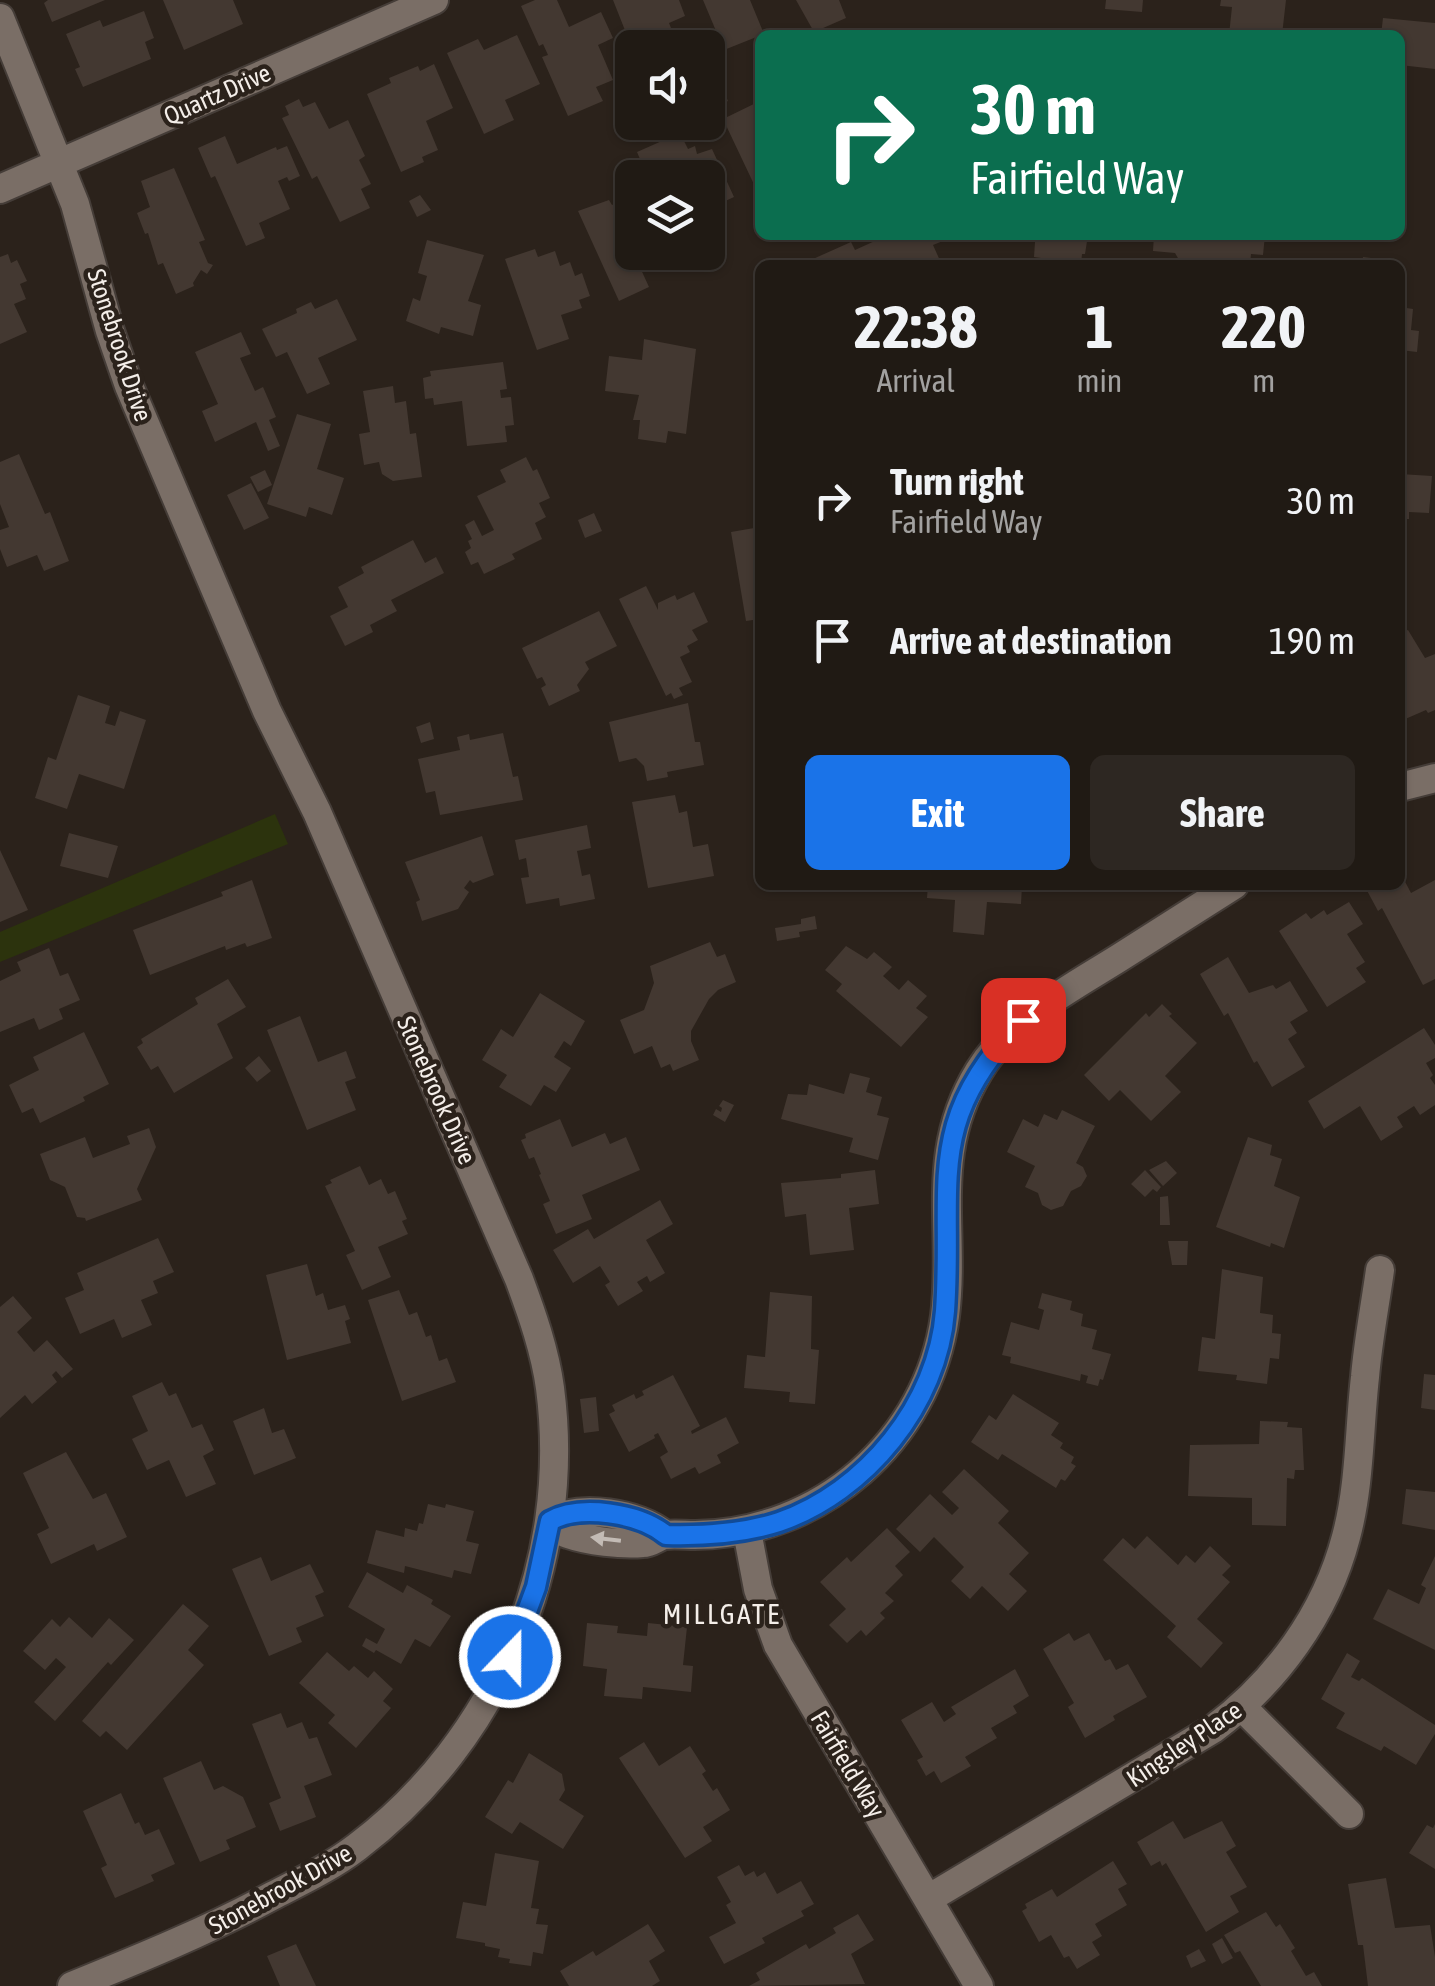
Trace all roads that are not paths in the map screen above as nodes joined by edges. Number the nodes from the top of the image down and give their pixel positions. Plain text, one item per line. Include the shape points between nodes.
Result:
1 (434, 0) edge
2 (0, 18) edge
3 (60, 164) junction
4 (0, 189) edge
5 (1435, 778) edge
6 (1405, 786) edge
7 (1226, 890) edge
8 (1380, 1270) dead end
9 (550, 1521) junction
10 (746, 1531) junction
11 (1242, 1707) junction
12 (1349, 1814) dead end
13 (928, 1900) junction
14 (72, 1986) edge
15 (979, 1986) edge

1 - 3 street, Quartz Drive
2 - 3 street, Stonebrook Drive
3 - 4 street, Quartz Drive
3 - 9 street, Stonebrook Drive via 129,386 536,1326 554,1431
5 - 6 street
7 - 10 street via 1052,999 988,1058 950,1141 945,1314 923,1391 900,1432 837,1492
8 - 11 street, Kingsley Place via 1346,1538 1309,1624
9 - 10 street via 568,1511 649,1522 666,1535
9 - 14 street, Stonebrook Drive via 526,1621 492,1692 436,1772 399,1810 324,1869 203,1933
10 - 13 street, Fairfield Way via 778,1644
11 - 12 street
11 - 13 street, Kingsley Place via 1169,1758
13 - 15 street, Fairfield Way

